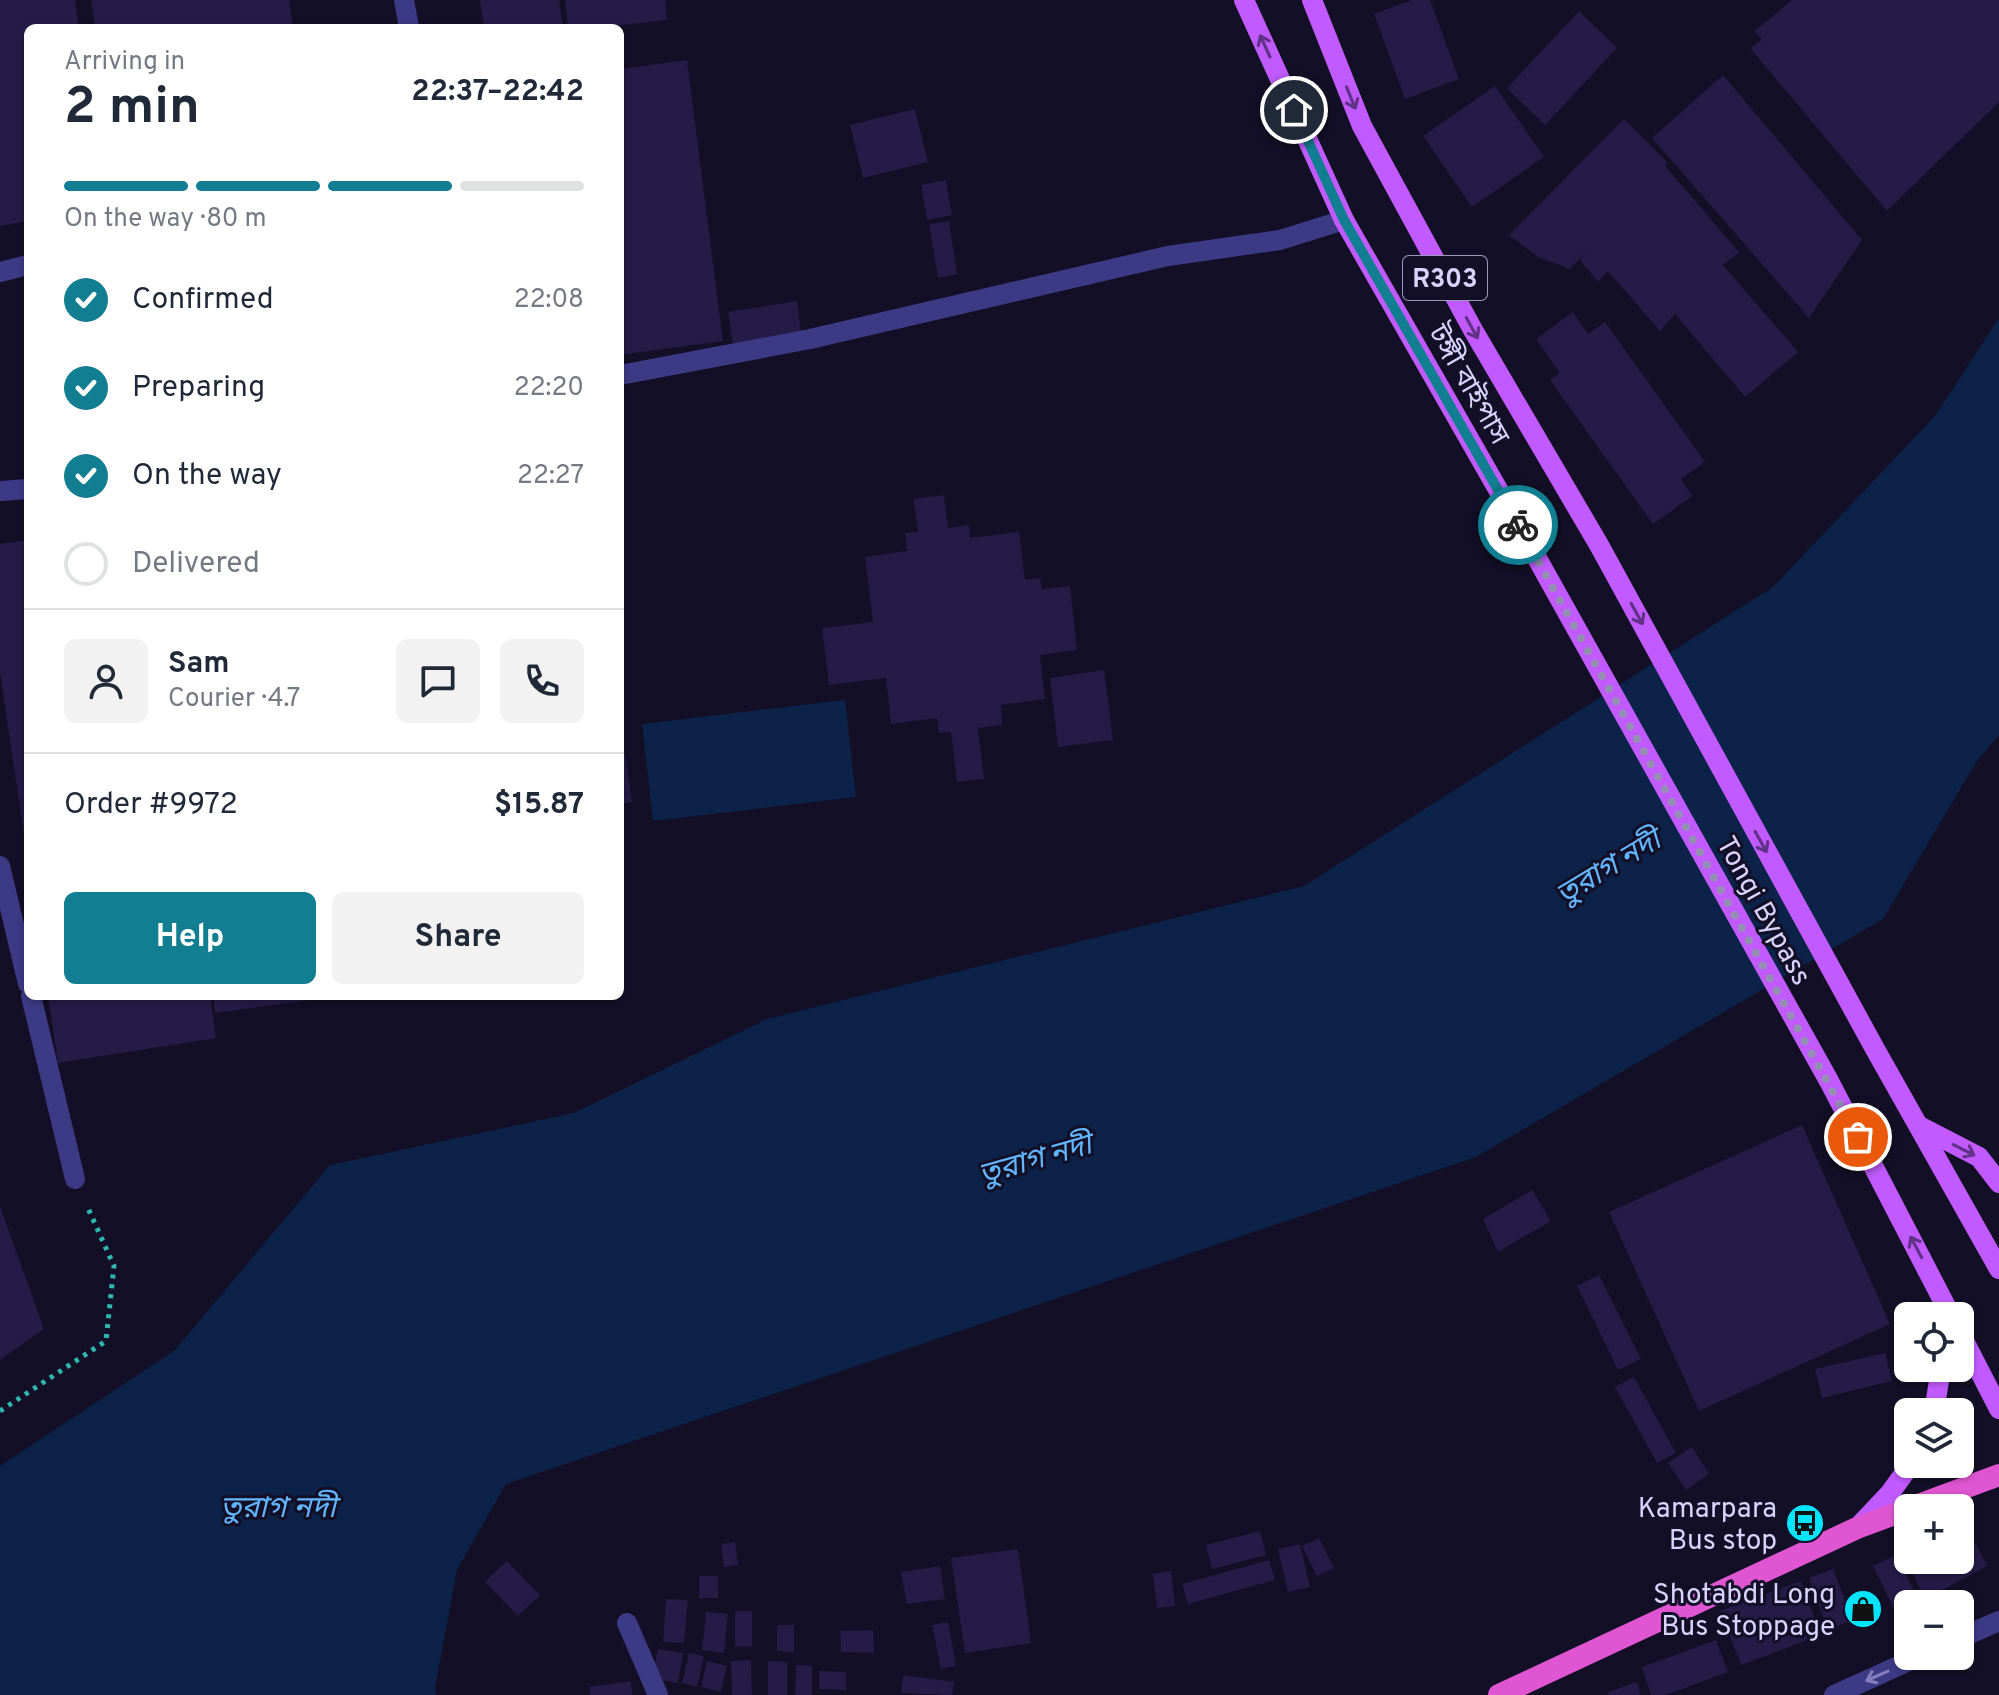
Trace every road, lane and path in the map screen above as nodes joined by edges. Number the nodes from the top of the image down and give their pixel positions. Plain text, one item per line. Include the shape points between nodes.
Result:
1 (404, 0) edge
2 (1244, 0) edge
3 (1312, 0) edge
4 (408, 24) edge
5 (1344, 220) junction
6 (24, 266) edge
7 (0, 272) edge
8 (624, 374) edge
9 (24, 489) edge
10 (0, 491) edge
11 (1524, 535) joint
12 (0, 866) edge
13 (24, 967) edge
14 (32, 1000) edge
15 (1921, 1127) junction
16 (75, 1179) joint
17 (1999, 1183) edge
18 (1999, 1269) edge
19 (1932, 1278) junction
20 (1935, 1302) edge
21 (1944, 1302) edge
22 (1974, 1360) edge
23 (1999, 1409) edge
24 (0, 1411) edge
25 (1999, 1475) edge
26 (1901, 1478) edge
27 (1947, 1494) edge
28 (1894, 1514) edge
29 (1857, 1528) junction
30 (1999, 1621) edge
31 (627, 1623) dead end
32 (1974, 1632) edge
33 (1894, 1668) edge
34 (658, 1695) edge
35 (1499, 1695) edge
36 (1834, 1695) edge

1 - 4 street
5 -> 2 main road, টঙ্গী বাইপাস / R303
3 -> 15 main road, R303 via 1362,126
5 - 8 street via 1280,240 1168,256 810,339
5 - 11 main road, টঙ্গী বাইপাস / R303
6 - 7 street
9 - 10 street
19 -> 11 main road, Tongi Bypass / R303 via 1829,1081
12 - 13 street
14 - 16 street
15 -> 17 main road via 1979,1157
15 - 18 main road, R303
16 - 24 path via 114,1266 106,1341
19 - 20 main road
19 - 21 main road, Tongi Bypass / R303
22 - 23 main road
25 - 27 highway
26 - 29 main road
28 - 29 highway
29 - 35 highway
30 - 32 street
31 - 34 street
33 -> 36 street

